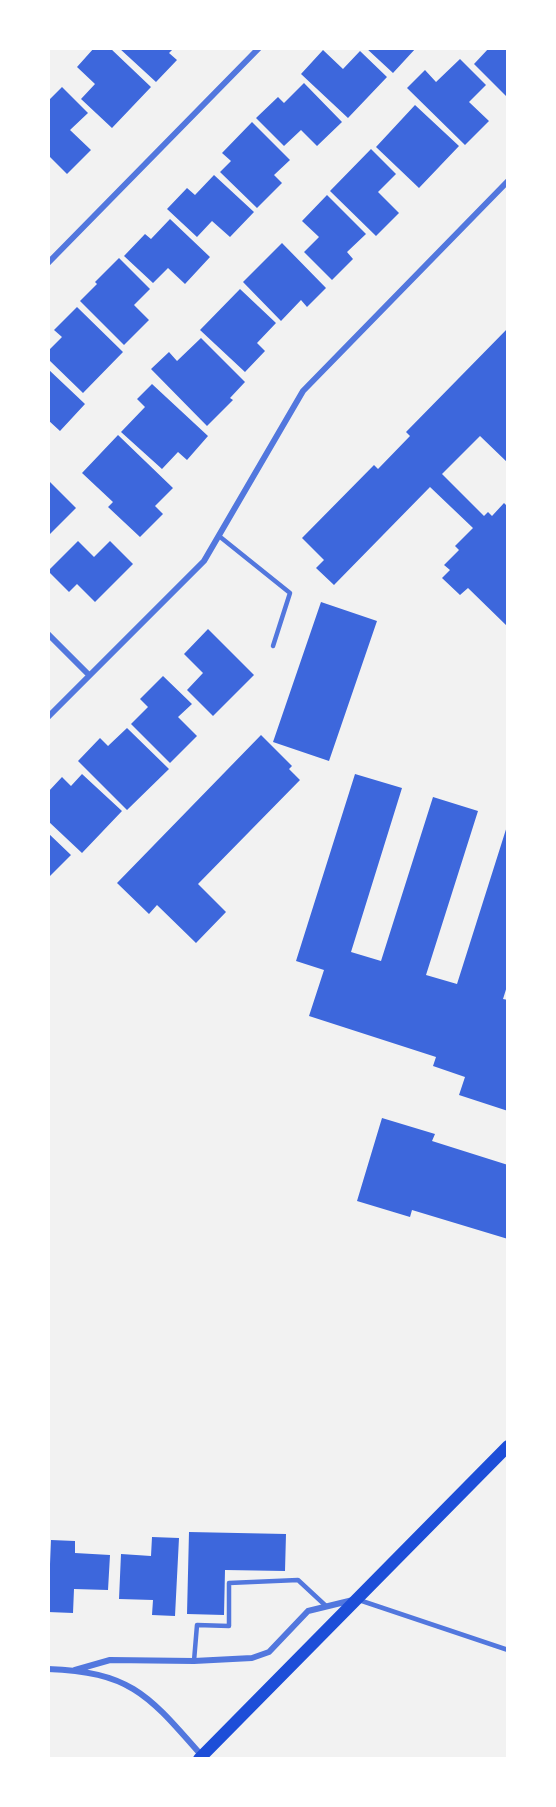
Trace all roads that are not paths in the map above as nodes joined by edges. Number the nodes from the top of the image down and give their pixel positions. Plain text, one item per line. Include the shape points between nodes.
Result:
1 (259, 48) edge
2 (508, 181) edge
3 (48, 263) edge
4 (219, 536) junction
5 (48, 634) edge
6 (273, 646) dead end
7 (89, 675) junction
8 (48, 717) edge
9 (508, 1446) edge
10 (357, 1600) junction
11 (326, 1606) junction
12 (508, 1650) edge
13 (194, 1661) junction
14 (48, 1669) edge
15 (75, 1670) junction
16 (201, 1758) edge

1 - 3 street
2 - 4 street via 303,391
4 - 6 lane via 290,593
4 - 7 street via 204,561
5 - 7 street
7 - 8 street
9 - 10 main road
10 - 11 street
10 - 12 lane
10 - 16 main road
11 - 13 street via 308,1611 269,1652 252,1658
11 - 13 lane via 298,1580 229,1583 228,1626 197,1625
13 - 15 street via 110,1660
14 - 15 street
15 - 16 street via 113,1678 139,1690 160,1708

